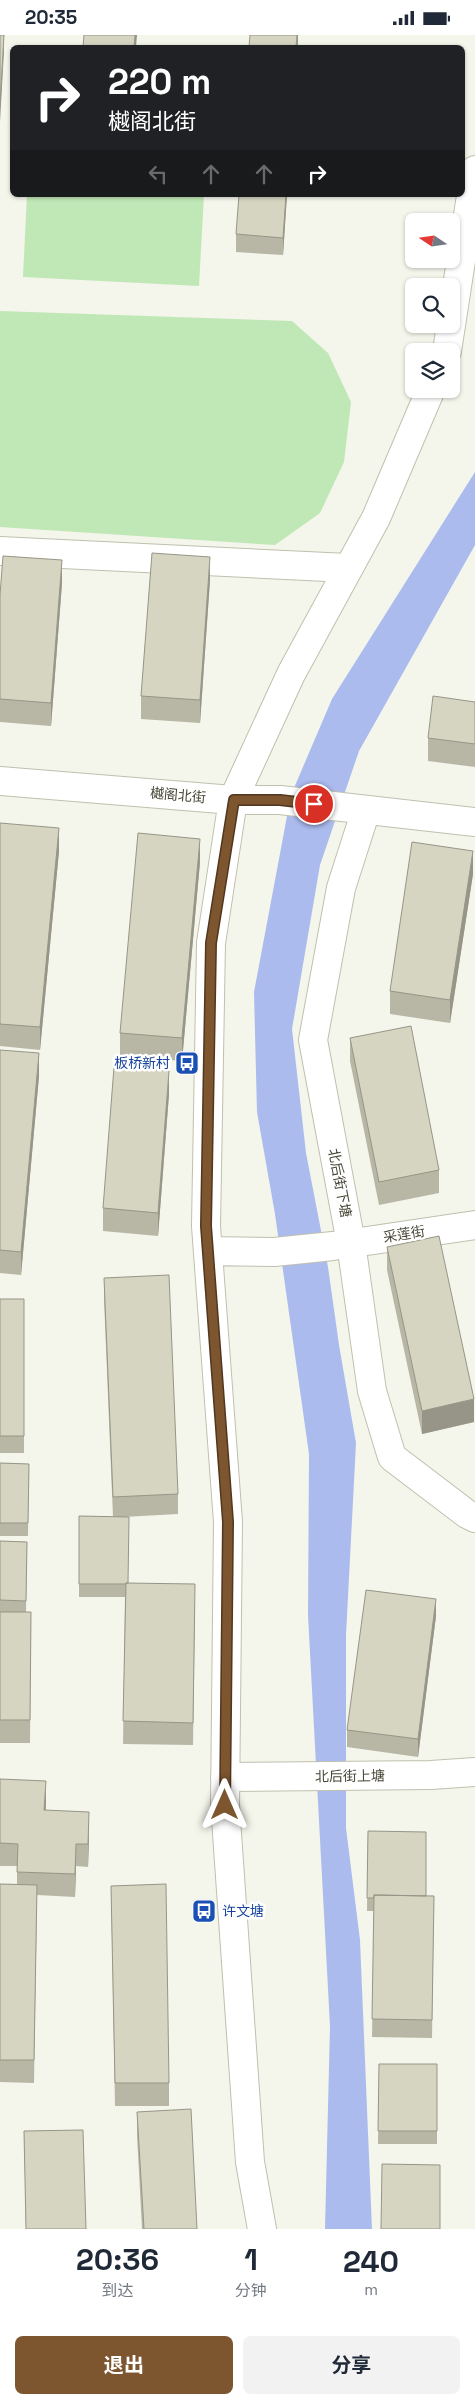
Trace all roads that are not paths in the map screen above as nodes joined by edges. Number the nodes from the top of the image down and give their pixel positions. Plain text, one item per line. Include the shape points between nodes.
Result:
1 (475, 170) edge
2 (448, 343) edge
3 (427, 398) edge
4 (0, 551) edge
5 (348, 569) junction
6 (0, 781) edge
7 (234, 800) junction
8 (366, 810) junction
9 (475, 821) edge
10 (475, 1225) edge
11 (342, 1244) junction
12 (208, 1251) junction
13 (475, 1518) edge
14 (475, 1772) edge
15 (225, 1777) junction
16 (262, 2229) edge

1 - 2 street
3 - 5 street via 376,518
4 - 5 street
5 - 7 street via 291,675
6 - 7 street, 樾阁北街
7 - 8 street, 樾阁北街 via 280,800
7 - 12 street via 211,943
8 - 9 street, 樾阁北街
8 - 11 street, 北后街下塘 via 341,888 313,1040
10 - 11 street, 采莲街
11 - 12 street, 采莲街 via 274,1252
11 - 13 street, 北后街下塘 via 372,1391 392,1457
12 - 15 street via 228,1522
14 - 15 street, 北后街上塘
15 - 16 street via 250,2162

